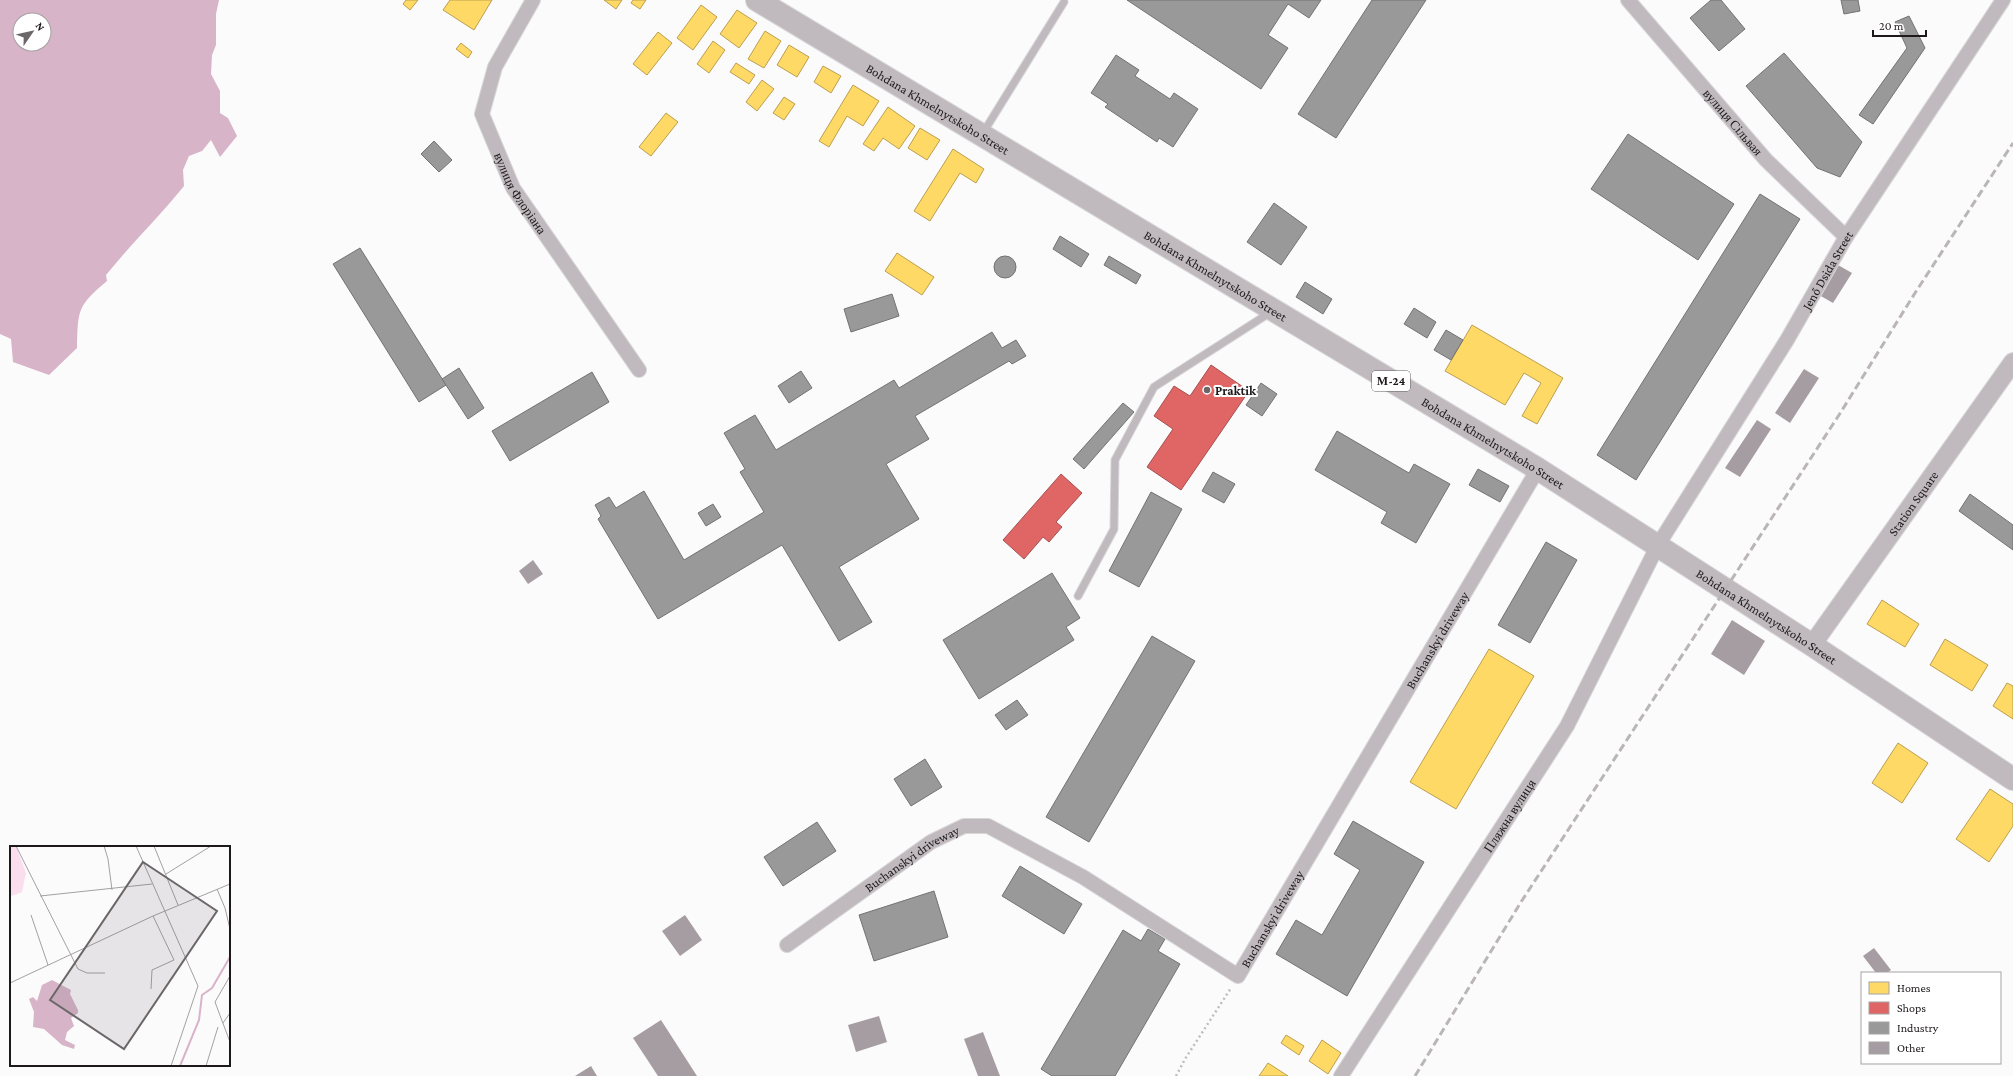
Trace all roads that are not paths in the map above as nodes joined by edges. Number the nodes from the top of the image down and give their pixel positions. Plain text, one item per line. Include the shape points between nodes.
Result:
1 (533, 0) edge
2 (757, 0) edge
3 (1628, 0) edge
4 (2003, 0) edge
5 (1064, 2) dead end
6 (982, 135) junction
7 (1846, 237) junction
8 (1274, 310) junction
9 (2013, 362) edge
10 (639, 370) dead end
11 (1538, 469) junction
12 (1658, 545) junction
13 (1078, 596) dead end
14 (1812, 645) junction
15 (2013, 779) edge
16 (787, 944) dead end
17 (1341, 1076) edge

1 - 10 street, вулиця Флоріана via 495,67 482,114 513,188
2 - 6 highway, Bohdana Khmelnytskoho Street / М-24
3 - 7 street, вулиця Сільвая via 1766,160
4 - 7 street, Jenő Dsida Street
5 - 6 lane
6 - 8 highway, Bohdana Khmelnytskoho Street / М-24
7 - 12 street, Jenő Dsida Street via 1786,340
8 - 11 highway, Bohdana Khmelnytskoho Street / М-24
8 - 13 lane via 1154,387 1115,460 1114,529
9 - 14 street, Station Square
11 - 12 highway, Bohdana Khmelnytskoho Street / М-24
11 - 16 street, Buchanskyi driveway via 1238,976 1082,877 988,826 964,826 931,842
12 - 14 highway, Bohdana Khmelnytskoho Street / М-24
12 - 17 street, Пляжна вулиця via 1568,726
14 - 15 highway, Bohdana Khmelnytskoho Street / М-24

